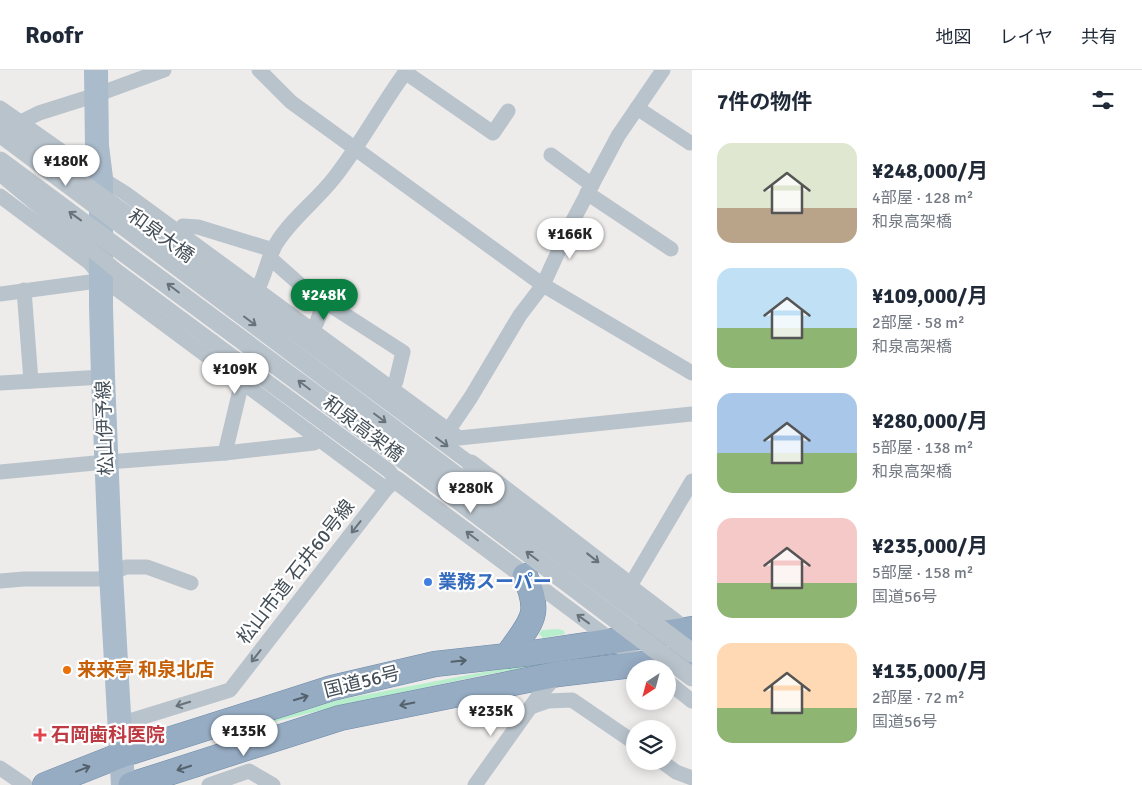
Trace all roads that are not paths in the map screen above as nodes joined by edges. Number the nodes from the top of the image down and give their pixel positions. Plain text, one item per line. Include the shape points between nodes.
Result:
1 (96, 70) edge
2 (164, 70) edge
3 (258, 70) edge
4 (662, 70) edge
5 (406, 71) edge
6 (96, 95) junction
7 (0, 108) edge
8 (637, 108) junction
9 (508, 111) dead end
10 (0, 122) edge
11 (21, 123) junction
12 (0, 132) edge
13 (690, 144) dead end
14 (355, 150) junction
15 (551, 156) dead end
16 (0, 161) edge
17 (0, 174) edge
18 (101, 178) junction
19 (590, 189) junction
20 (0, 196) edge
21 (178, 233) junction
22 (140, 239) joint
23 (671, 249) dead end
24 (271, 254) junction
25 (129, 255) joint
26 (239, 276) junction
27 (102, 278) junction
28 (543, 285) junction
29 (24, 290) junction
30 (0, 294) edge
31 (252, 294) junction
32 (324, 302) junction
33 (312, 330) junction
34 (190, 344) junction
35 (692, 373) edge
36 (102, 376) junction
37 (31, 381) junction
38 (0, 383) edge
39 (245, 384) junction
40 (391, 389) junction
41 (692, 414) edge
42 (453, 434) junction
43 (318, 438) junction
44 (225, 453) junction
45 (106, 462) junction
46 (471, 464) joint
47 (0, 472) edge
48 (692, 481) edge
49 (391, 485) junction
50 (111, 574) junction
51 (525, 576) junction
52 (0, 581) edge
53 (191, 583) dead end
54 (630, 586) junction
55 (690, 631) edge
56 (612, 640) junction
57 (692, 653) edge
58 (507, 656) junction
59 (692, 658) edge
60 (638, 660) edge
61 (676, 661) edge
62 (626, 669) edge
63 (692, 677) edge
64 (551, 682) junction
65 (676, 688) edge
66 (565, 700) junction
67 (692, 701) edge
68 (531, 707) junction
69 (120, 724) junction
70 (626, 737) edge
71 (121, 755) junction
72 (0, 768) edge
73 (673, 770) edge
74 (692, 778) edge
75 (25, 785) edge
76 (45, 785) edge
77 (123, 785) edge
78 (131, 785) edge
79 (209, 785) edge
80 (273, 785) edge
81 (475, 785) edge

1 - 6 main road, 松山伊予線
2 - 6 street
3 - 14 street via 291,102
4 - 8 street
5 - 9 street via 493,132
5 - 14 street
6 - 11 street via 39,113
6 - 18 main road, 松山伊予線
7 - 11 street
8 - 13 street
8 - 19 street
10 - 31 street, 和泉大橋, bridge
11 - 12 street
11 - 18 street
12 - 22 street, 和泉大橋, bridge
14 - 24 street via 317,198 286,229
14 - 28 street
15 - 19 street
25 -> 16 street, 和泉大橋, bridge
17 - 49 street, bridge via 117,271 389,471
18 - 21 street
18 - 27 main road, 松山伊予線
19 - 23 street
19 - 28 street
20 - 27 street via 90,263
21 - 24 street via 183,226 198,227
21 - 26 street
22 -> 57 street, 和泉高架橋, bridge
24 - 31 street via 262,282
24 - 32 street via 305,289
63 -> 25 street, 和泉高架橋, bridge
26 - 31 street
26 - 34 street
27 - 29 street
27 - 34 street
27 - 36 main road, 松山伊予線
28 - 35 street
28 - 42 street via 520,315
29 - 30 street
29 - 37 street
31 - 33 street
31 -> 46 street
32 - 33 street
32 - 40 street via 403,352
33 - 40 street
34 - 39 street
36 - 37 street
36 - 45 main road, 松山伊予線
37 - 38 street
39 - 43 street
39 - 44 street via 240,390
40 - 42 street
41 - 42 street
43 - 44 street via 314,443
43 - 49 street
44 - 45 street
45 - 47 street
45 - 50 main road, 松山伊予線
46 -> 54 street
48 - 54 street
51 -> 49 street
49 -> 69 street, 松山市道 石井60号線 via 230,690
50 - 52 street via 92,579
50 - 53 street via 126,567 147,567
50 - 69 main road, 松山伊予線
56 -> 51 street
51 - 58 highway via 534,599 534,610
54 - 55 street
55 - 56 highway, 国道56号
56 - 58 highway, 国道56号
56 - 60 street
71 -> 58 highway, 国道56号 via 332,688 435,664
59 - 61 highway, 国道56号
62 - 64 highway, 国道56号
64 - 66 street
64 - 68 street
64 -> 78 highway, 国道56号 via 516,683 340,718
65 - 67 street
66 - 68 street
66 - 70 street via 572,700
68 - 81 street
69 - 71 main road, 松山伊予線
76 -> 71 highway, 国道56号
71 - 77 main road, 松山伊予線
72 - 75 street
73 - 74 street
79 - 80 street via 249,771

